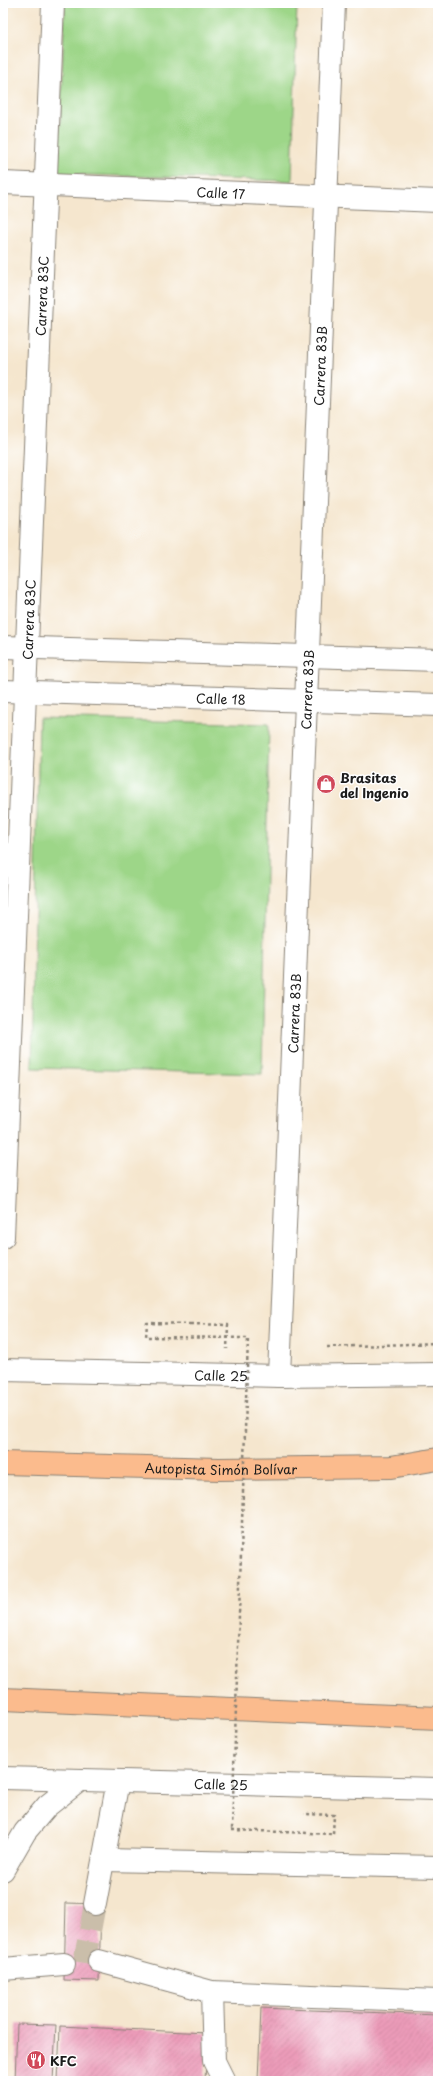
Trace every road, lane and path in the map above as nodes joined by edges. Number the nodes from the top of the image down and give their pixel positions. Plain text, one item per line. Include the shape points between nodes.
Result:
1 (53, 3) edge
2 (334, 3) edge
3 (3, 183) edge
4 (46, 185) junction
5 (326, 196) junction
6 (438, 201) edge
7 (3, 647) edge
8 (27, 647) junction
9 (307, 656) junction
10 (438, 660) edge
11 (3, 691) edge
12 (25, 692) junction
13 (306, 701) junction
14 (438, 705) edge
15 (3, 1237) edge
16 (227, 1350) dead end
17 (3, 1370) edge
18 (438, 1374) edge
19 (279, 1376) junction
20 (438, 1459) edge
21 (3, 1463) edge
22 (3, 1698) edge
23 (438, 1718) edge
24 (3, 1778) edge
25 (80, 1780) junction
26 (118, 1781) junction
27 (438, 1789) edge
28 (297, 1814) dead end
29 (104, 1860) junction
30 (438, 1867) edge
31 (3, 1870) edge
32 (95, 1904) tunnel mouth
33 (100, 1962) dead end
34 (64, 1964) dead end
35 (3, 1969) edge
36 (212, 1992) junction
37 (438, 2001) edge
38 (224, 2081) edge

1 - 4 street, Carrera 83C
2 - 5 street, Carrera 83B
3 - 4 street, Calle 17
4 - 5 street, Calle 17
4 - 8 street, Carrera 83C
5 - 6 street, Calle 17
5 - 9 street, Carrera 83B
7 - 8 street
8 - 9 street
8 - 12 street, Carrera 83C
9 - 10 street
9 - 13 street, Carrera 83B
11 - 12 street, Calle 18
12 - 13 street, Calle 18
12 - 15 street, Carrera 83C
13 - 14 street, Calle 18
13 - 19 street, Carrera 83B
16 - 28 path, bridge via 228,1325 147,1323 146,1337 248,1338 232,1830 333,1834 334,1815
17 - 19 street, Calle 25
18 - 19 street, Calle 25
20 - 21 highway, Autopista Simón Bolívar via 391,1467 219,1469
22 - 23 highway
24 - 25 street, Calle 25
25 - 26 street, Calle 25
25 - 31 street via 47,1806 25,1832
26 - 27 street, Calle 25
26 - 29 street
29 - 30 street
29 - 32 street
33 - 36 street
34 - 35 street
36 - 37 street
36 - 38 street via 214,2061

